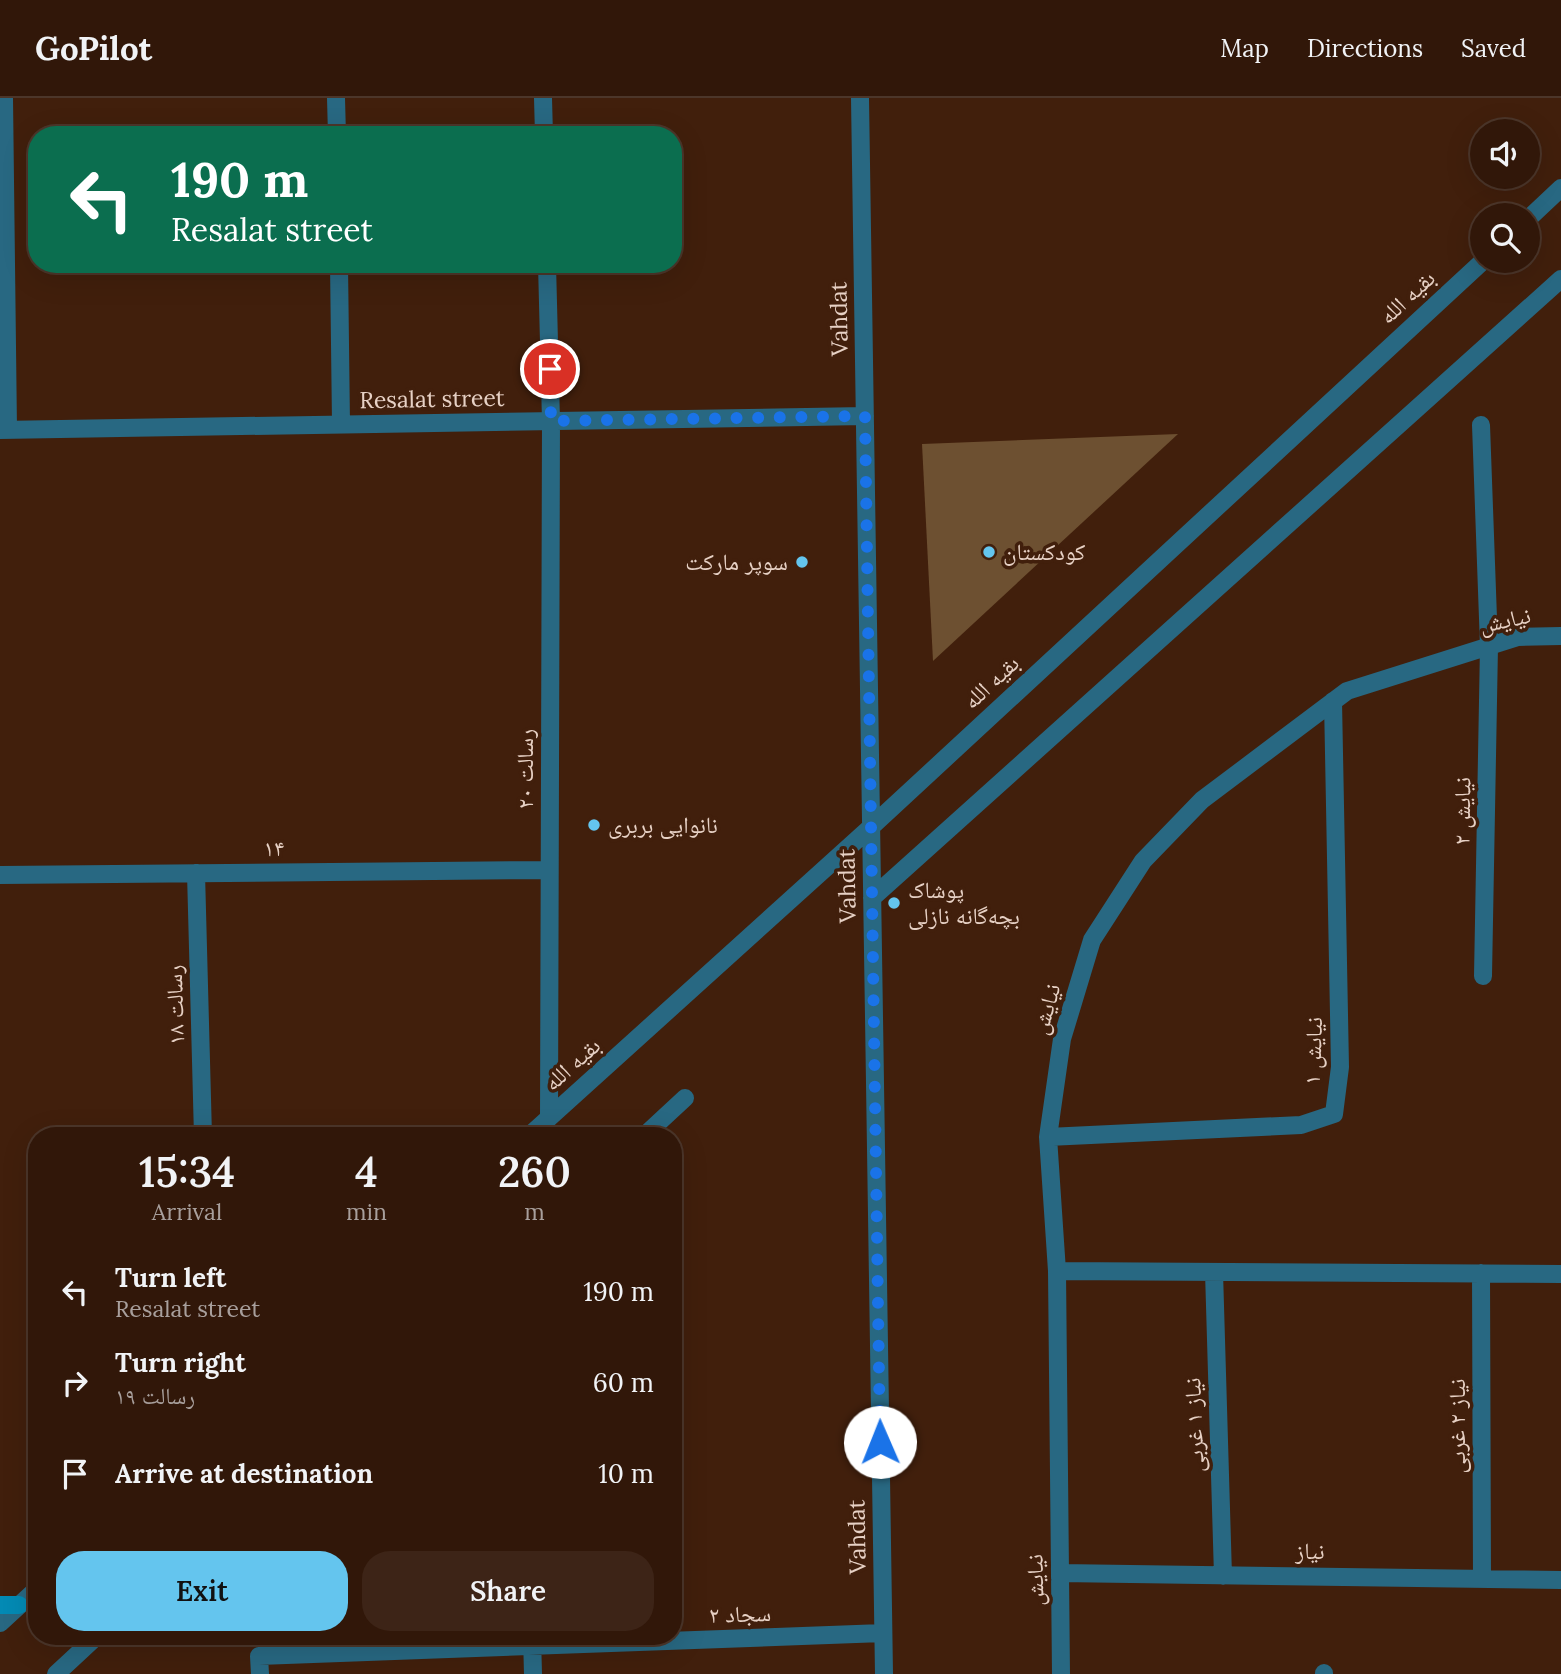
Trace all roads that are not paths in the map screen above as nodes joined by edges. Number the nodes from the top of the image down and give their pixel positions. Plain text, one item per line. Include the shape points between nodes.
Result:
1 (4, 98) edge
2 (337, 98) edge
3 (543, 98) edge
4 (860, 98) edge
5 (337, 126) edge
6 (544, 126) edge
7 (1561, 188) edge
8 (1540, 208) edge
9 (339, 273) edge
10 (547, 273) edge
11 (1470, 273) edge
12 (1561, 279) edge
13 (865, 416) junction
14 (551, 421) junction
15 (341, 424) junction
16 (1481, 425) dead end
17 (4, 430) edge
18 (1561, 636) edge
19 (1489, 646) junction
20 (1333, 701) junction
21 (871, 827) junction
22 (550, 870) junction
23 (196, 873) junction
24 (0, 875) edge
25 (872, 898) junction
26 (1483, 976) dead end
27 (685, 1098) dead end
28 (549, 1118) junction
29 (203, 1127) edge
30 (539, 1127) edge
31 (654, 1127) edge
32 (1048, 1137) junction
33 (1057, 1271) junction
34 (1214, 1272) junction
35 (1481, 1273) junction
36 (1561, 1273) edge
37 (1060, 1573) junction
38 (1223, 1576) junction
39 (1482, 1579) junction
40 (1561, 1580) edge
41 (28, 1597) edge
42 (0, 1605) edge
43 (19, 1605) junction
44 (0, 1623) edge
45 (883, 1633) junction
46 (682, 1638) edge
47 (87, 1645) edge
48 (347, 1645) edge
49 (532, 1645) edge
50 (56, 1674) edge
51 (260, 1674) edge
52 (533, 1674) edge
53 (884, 1674) edge
54 (1060, 1674) edge

1 - 17 street
2 - 5 street
3 - 6 street
4 - 13 street, Vahdat
7 - 8 street
9 - 15 street
10 - 14 street, رسالت ۲۰
11 - 21 street, بقیه الله
12 - 25 street
13 - 14 street, Resalat street
13 - 21 street, Vahdat
14 - 15 street, Resalat street
14 - 22 street, رسالت ۲۰
15 - 17 street, Resalat street
16 - 19 street, نیایش ۲
18 - 19 street, نیایش via 1518,637
19 - 20 street, نیایش via 1347,691
19 - 26 street, نیایش ۲
20 - 32 street, نیایش via 1202,800 1143,861 1092,940 1062,1039
20 - 32 street, نیایش ۱ via 1340,1067 1334,1114 1301,1125
21 - 25 street, Vahdat
21 - 28 street, بقیه الله
22 - 23 street, ۱۴
22 - 28 street, رسالت ۲۰
23 - 24 street, ۱۴
23 - 29 street, رسالت ۱۸
25 - 45 street, Vahdat
27 - 31 street
28 - 30 street, بقیه الله
32 - 33 street, نیایش
33 - 34 street
33 - 37 street, نیایش
34 - 35 street
34 - 38 street, نیاز ۱ غربی
35 - 36 street
35 - 39 street, نیاز ۲ غربی
37 - 38 street, نیاز
37 - 54 street, نیایش
38 - 39 street, نیاز
39 - 40 street, نیاز
41 - 43 street
42 - 43 street
43 - 44 street
45 - 46 street, سجاد ۲
45 - 53 street, Vahdat
47 - 50 street
48 - 51 street, سجاد ۲ via 260,1656
49 - 52 street

